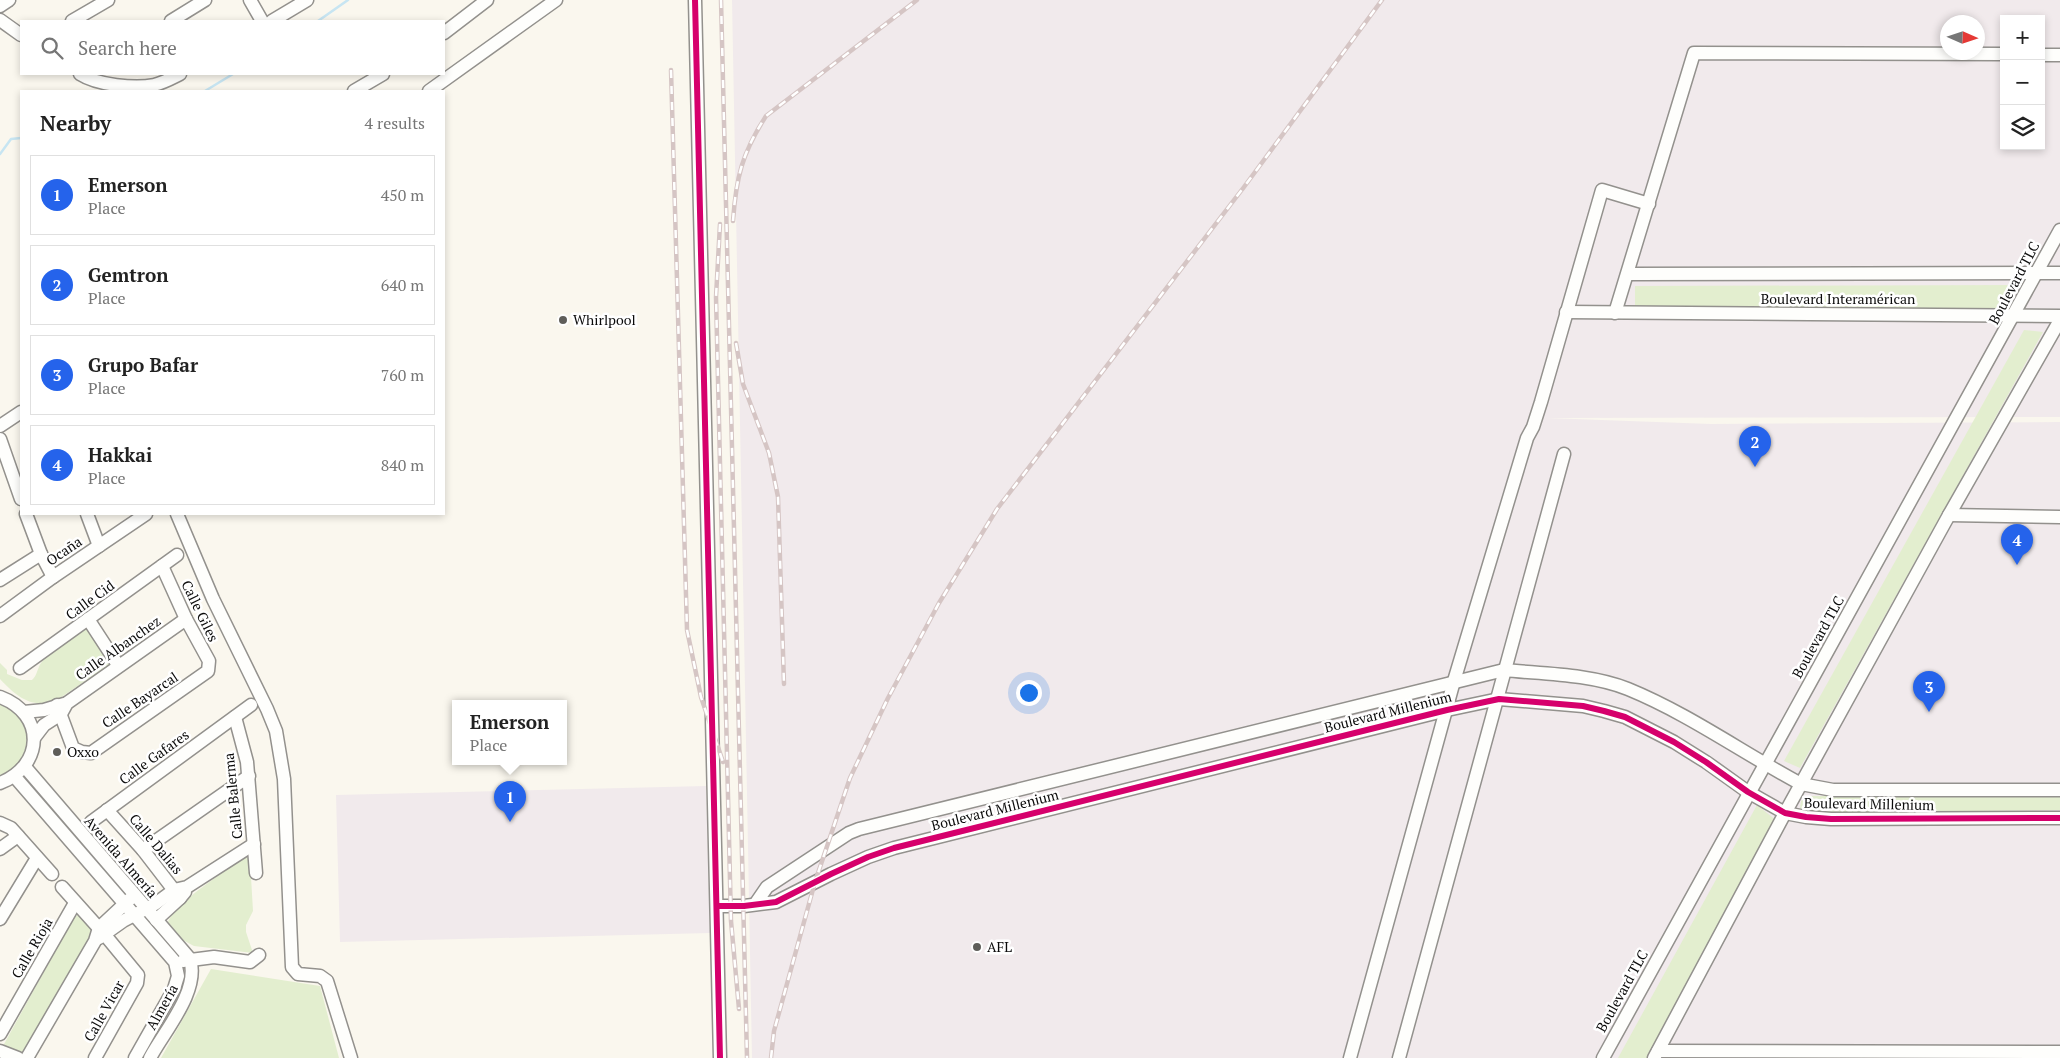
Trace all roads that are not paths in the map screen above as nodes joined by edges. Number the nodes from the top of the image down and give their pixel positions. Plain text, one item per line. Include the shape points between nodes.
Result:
1 (9, 0) edge
2 (108, 0) edge
3 (205, 0) edge
4 (250, 0) edge
5 (306, 0) edge
6 (487, 0) edge
7 (556, 0) edge
8 (695, 0) edge
9 (0, 6) edge
10 (0, 20) edge
11 (74, 20) edge
12 (173, 20) edge
13 (261, 20) edge
14 (274, 20) edge
15 (445, 33) edge
16 (20, 34) edge
17 (2000, 54) edge
18 (2045, 55) edge
19 (2060, 55) edge
20 (84, 75) edge
21 (178, 75) edge
22 (381, 75) edge
23 (356, 90) edge
24 (430, 90) edge
25 (1649, 204) junction
26 (2060, 230) edge
27 (2038, 272) junction
28 (2060, 273) edge
29 (1628, 274) junction
30 (1566, 312) junction
31 (1615, 313) junction
32 (2014, 315) junction
33 (2060, 316) edge
34 (2060, 320) edge
35 (20, 413) edge
36 (0, 426) edge
37 (0, 439) edge
38 (1564, 454) dead end
39 (20, 496) edge
40 (26, 515) edge
41 (86, 515) edge
42 (145, 515) edge
43 (177, 515) edge
44 (1949, 516) junction
45 (2060, 517) edge
46 (99, 546) junction
47 (41, 554) junction
48 (177, 555) dead end
49 (162, 566) junction
50 (53, 577) junction
51 (0, 580) edge
52 (0, 616) edge
53 (186, 619) junction
54 (88, 620) junction
55 (118, 665) junction
56 (20, 668) dead end
57 (210, 668) joint
58 (1504, 670) junction
59 (1454, 681) junction
60 (0, 697) edge
61 (1499, 699) junction
62 (251, 705) dead end
63 (61, 707) junction
64 (1447, 710) junction
65 (24, 712) junction
66 (234, 717) junction
67 (34, 738) junction
68 (1764, 764) junction
69 (25, 766) junction
70 (249, 776) junction
71 (15, 777) junction
72 (0, 783) edge
73 (1802, 784) junction
74 (2060, 790) edge
75 (1748, 792) junction
76 (107, 810) junction
77 (1785, 813) junction
78 (2060, 818) edge
79 (91, 822) dead end
80 (0, 823) edge
81 (18, 836) junction
82 (254, 844) junction
83 (0, 849) edge
84 (143, 850) junction
85 (37, 858) junction
86 (256, 873) dead end
87 (52, 874) dead end
88 (62, 887) dead end
89 (181, 892) junction
90 (129, 900) junction
91 (75, 903) junction
92 (756, 904) junction
93 (717, 906) junction
94 (146, 909) junction
95 (134, 915) junction
96 (0, 919) edge
97 (156, 920) junction
98 (100, 934) junction
99 (259, 955) dead end
100 (175, 962) junction
101 (192, 963) junction
102 (178, 976) joint
103 (0, 1034) edge
104 (0, 1051) edge
105 (2060, 1052) edge
106 (1656, 1055) edge
107 (18, 1058) edge
108 (27, 1058) edge
109 (95, 1058) edge
110 (135, 1058) edge
111 (150, 1058) edge
112 (350, 1058) edge
113 (720, 1058) edge
114 (1350, 1058) edge
115 (1399, 1058) edge
116 (1603, 1058) edge

1 - 9 street
2 - 11 street
3 - 12 street
4 - 13 street
5 - 14 street
6 - 15 street
7 - 24 street
8 - 93 street
10 - 16 street
17 - 25 street via 1694,53
18 - 19 street
20 - 21 street via 106,83 134,86 156,85
22 - 23 street
25 - 29 street
25 - 30 street via 1602,190
26 - 27 street, Boulevard TLC
27 - 28 street, Boulevard Interamérican
27 - 29 street, Boulevard Interamérican
27 - 32 street, Boulevard TLC
29 - 31 street
30 - 31 street, Boulevard Interamérican
30 - 59 street
31 - 32 street, Boulevard Interamérican
32 - 33 street, Boulevard Interamérican
32 - 68 street, Boulevard TLC
34 - 44 street
35 - 36 street
37 - 39 street
38 - 58 street
40 - 47 street
41 - 46 street
42 - 46 street, Ocaña
43 - 112 street via 213,599 276,731 284,779 292,967 298,974 320,976 327,981
44 - 45 street
44 - 73 street
46 - 50 street, Ocaña
47 - 50 street
47 - 51 street
48 - 49 street, Calle Cid
49 - 53 street, Calle Giles
49 - 54 street, Calle Cid
50 - 52 street, Ocaña
53 - 55 street, Calle Albanchez
53 - 57 street, Calle Giles via 209,660
54 - 55 street
54 - 56 street, Calle Cid
55 - 63 street, Calle Albanchez
57 - 63 street, Calle Bayarcal via 91,752 73,748
58 - 59 street, Boulevard Millenium
58 - 61 street
58 - 68 street, Boulevard Millenium via 1582,678 1628,689
59 - 64 street
59 - 92 street, Boulevard Millenium via 853,831 767,887
60 - 65 street
61 - 64 street, Boulevard Millenium
61 - 75 street, Boulevard Millenium via 1604,710 1674,742
61 - 115 street
62 - 66 street, Calle Gafares
63 - 65 street, Calle Albanchez
63 - 67 street, Calle Albanchez
64 - 92 street, Boulevard Millenium via 894,848 868,857 780,900
64 - 114 street
65 - 67 street
66 - 70 street, Calle Balerma
66 - 76 street, Calle Gafares
67 - 69 street via 32,753
68 - 73 street, Boulevard Millenium
68 - 75 street, Boulevard TLC
69 - 71 street
69 - 90 street, Avenida Almería
70 - 82 street, Calle Balerma
70 - 84 street
71 - 72 street
71 - 90 street, Avenida Almería
73 - 74 street, Boulevard Millenium via 1833,790
73 - 77 street
75 - 77 street, Boulevard Millenium
75 - 116 street, Boulevard TLC
76 - 79 street, Calle Gafares
76 - 84 street, Calle Dalias
77 - 78 street, Boulevard Millenium via 1831,819
77 - 106 street
80 - 81 street via 6,824
81 - 83 street
81 - 85 street
82 - 86 street, Calle Balerma
82 - 89 street
84 - 89 street, Calle Dalias
85 - 87 street
85 - 96 street
88 - 91 street
89 - 94 street
89 - 97 street
90 - 94 street, Avenida Almería
90 - 95 street, Avenida Almería
90 - 98 street
91 - 98 street
91 - 103 street, Calle Rioja
92 - 93 street, Boulevard Millenium
93 - 113 street
94 - 95 street
94 - 97 street, Avenida Almería
95 - 98 street
95 - 100 street, Avenida Almería
97 - 101 street, Avenida Almería
98 - 108 street
98 - 109 street, Calle Vicar via 137,972 138,979
99 - 101 street via 250,962 214,957
100 - 101 street
100 - 102 street, Avenida Almería
101 - 111 street, Almería via 188,993
102 - 110 street, Almería
104 - 107 street
105 - 106 street

